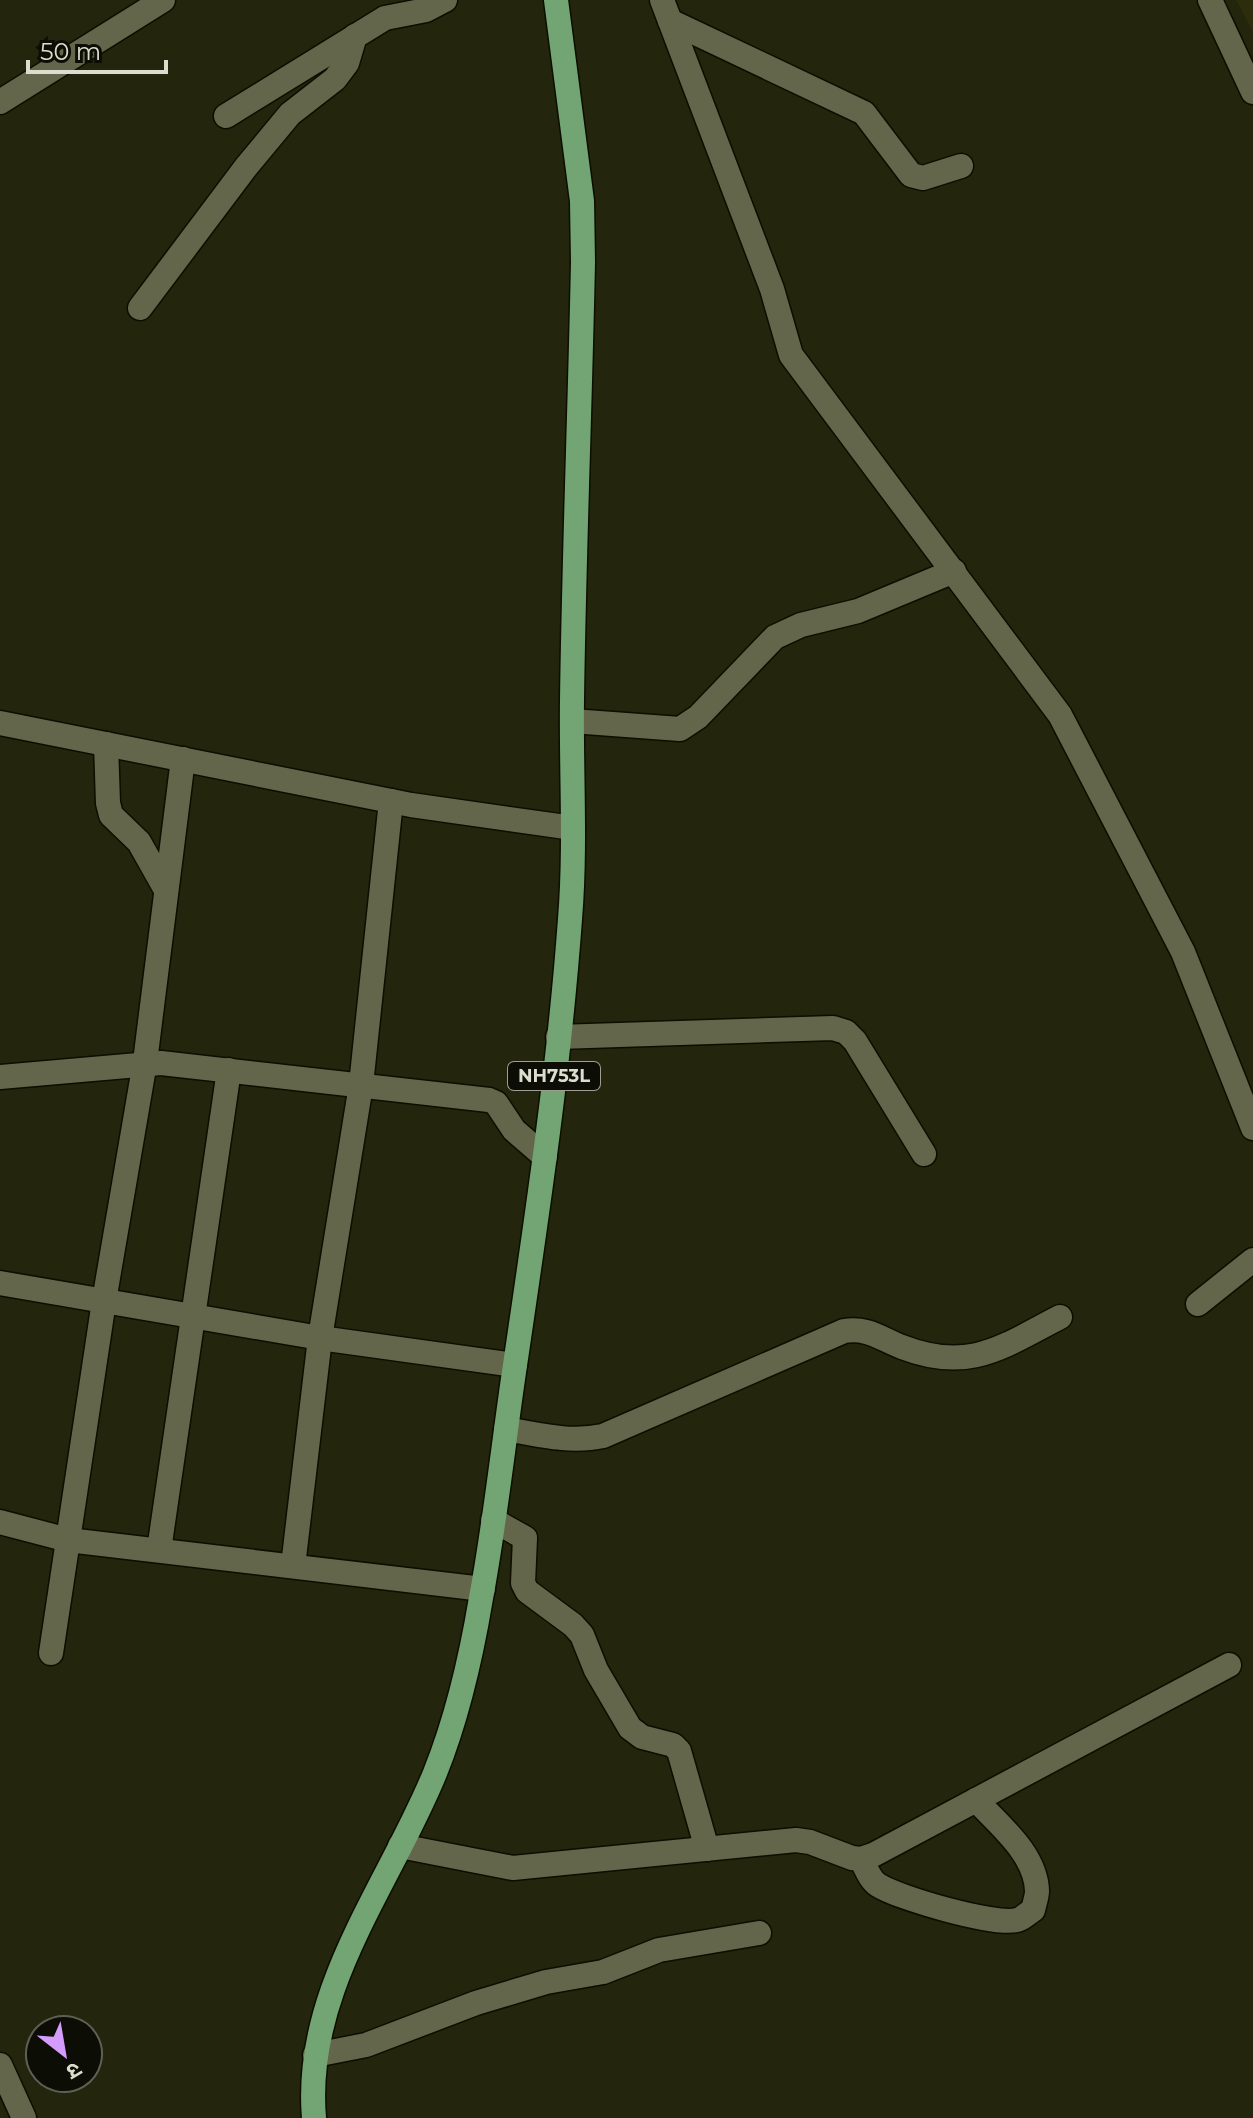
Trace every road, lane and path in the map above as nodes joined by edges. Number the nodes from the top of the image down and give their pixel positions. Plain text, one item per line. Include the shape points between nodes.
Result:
1 (163, 0) edge
2 (445, 0) edge
3 (556, 0) edge
4 (1210, 0) edge
5 (666, 10) edge
6 (355, 36) junction
7 (1253, 92) edge
8 (0, 102) edge
9 (226, 116) dead end
10 (961, 166) dead end
11 (140, 308) dead end
12 (954, 571) junction
13 (572, 721) junction
14 (0, 723) edge
15 (106, 744) junction
16 (183, 759) junction
17 (391, 801) junction
18 (573, 828) junction
19 (166, 890) junction
20 (558, 1037) junction
21 (145, 1062) junction
22 (229, 1070) junction
23 (0, 1077) edge
24 (361, 1085) junction
25 (1253, 1128) edge
26 (924, 1154) dead end
27 (545, 1157) junction
28 (1253, 1260) edge
29 (0, 1283) edge
30 (104, 1301) junction
31 (1198, 1304) dead end
32 (193, 1316) junction
33 (1060, 1317) dead end
34 (320, 1338) junction
35 (515, 1365) junction
36 (506, 1429) junction
37 (493, 1520) junction
38 (0, 1522) edge
39 (68, 1540) junction
40 (159, 1550) junction
41 (293, 1566) junction
42 (483, 1589) junction
43 (51, 1653) dead end
44 (1229, 1665) dead end
45 (976, 1800) junction
46 (400, 1846) junction
47 (707, 1849) junction
48 (861, 1859) junction
49 (759, 1933) dead end
50 (315, 2055) junction
51 (0, 2065) edge
52 (24, 2118) edge
53 (314, 2118) edge

1 - 8 street
2 - 6 street via 426,10 385,18
3 - 13 highway, NH753L via 582,201
4 - 7 street
5 - 10 street via 864,113 911,175 923,178
5 - 12 street via 772,289 791,355
6 - 9 street
6 - 11 street via 347,63 335,79 290,114
12 - 13 street via 858,611 775,637 680,729
12 - 25 street via 1060,715 1183,952
13 - 18 highway, NH753L
14 - 15 street
15 - 16 street
15 - 19 street via 111,815 139,842
16 - 17 street
16 - 19 street
17 - 18 street
17 - 24 street
18 - 20 highway, NH753L via 571,915
19 - 21 street
20 - 26 street via 833,1028 846,1032
20 - 27 highway, NH753L
21 - 22 street
21 - 23 street
21 - 30 street
22 - 24 street
22 - 32 street
24 - 27 street via 489,1100
24 - 34 street
27 - 35 highway, NH753L
28 - 31 street
29 - 30 street
30 - 32 street
30 - 39 street
32 - 34 street
32 - 40 street
33 - 36 street via 996,1350 965,1358 936,1358 871,1332 844,1331 603,1436 561,1440
34 - 35 street
34 - 41 street
35 - 36 highway, NH753L
36 - 37 highway, NH753L
37 - 42 highway, NH753L
37 - 47 street via 525,1538 527,1591 582,1635 630,1728 679,1751
38 - 39 street
39 - 40 street
39 - 43 street
40 - 41 street
41 - 42 street
42 - 46 highway, NH753L via 453,1725
44 - 45 street
45 - 48 street
45 - 48 street via 1029,1863 1037,1891 1033,1910 1017,1920 991,1921 902,1896 872,1879
46 - 47 street via 513,1868
46 - 50 highway, NH753L via 346,1956 323,2014
47 - 48 street via 796,1840
49 - 50 street via 659,1950 603,1972 476,2003 366,2045
50 - 53 highway, NH753L
51 - 52 street

